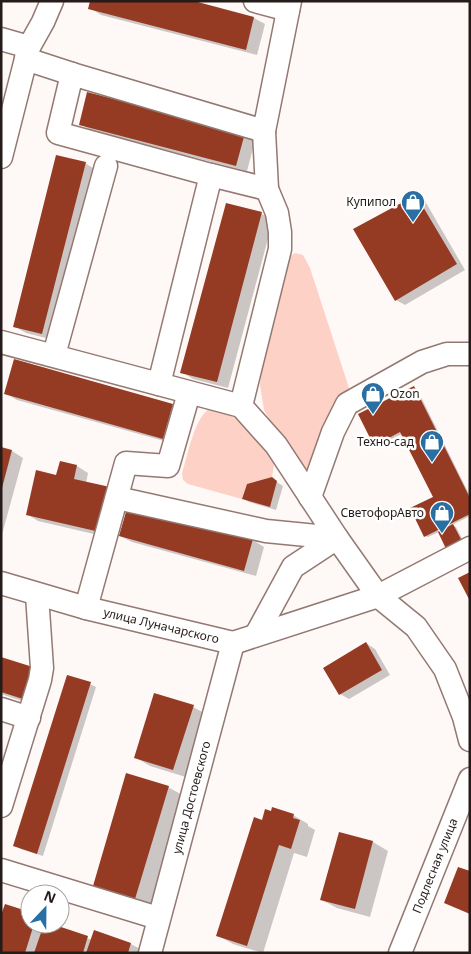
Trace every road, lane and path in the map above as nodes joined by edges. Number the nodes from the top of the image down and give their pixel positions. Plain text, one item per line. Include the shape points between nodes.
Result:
1 (52, 1) edge
2 (255, 1) edge
3 (289, 5) edge
4 (1, 39) edge
5 (28, 53) junction
6 (72, 74) junction
7 (264, 131) junction
8 (1, 157) edge
9 (106, 166) dead end
10 (211, 175) junction
11 (267, 189) junction
12 (1, 342) edge
13 (470, 354) edge
14 (54, 355) junction
15 (159, 384) junction
16 (189, 392) junction
17 (241, 406) junction
18 (310, 497) junction
19 (117, 498) junction
20 (337, 538) junction
21 (470, 548) edge
22 (1, 584) edge
23 (38, 595) junction
24 (378, 596) junction
25 (86, 608) junction
26 (256, 635) junction
27 (233, 642) junction
28 (1, 709) edge
29 (29, 718) junction
30 (470, 740) edge
31 (470, 779) edge
32 (1, 806) edge
33 (1, 870) edge
34 (158, 918) junction
35 (150, 953) edge
36 (400, 953) edge

1 - 5 street
2 - 3 street
3 - 7 street
4 - 5 street
5 - 6 street
5 - 8 street
6 - 7 street
6 - 10 street via 58,133
7 - 11 street
9 - 14 street
10 - 11 street
10 - 15 street
11 - 17 street via 277,213 280,249
12 - 14 street
13 - 18 street via 447,354 422,362 347,404 333,432
14 - 15 street
15 - 16 street
16 - 17 street
16 - 19 street via 168,466 126,463
17 - 18 street via 276,445
18 - 20 street
19 - 20 street via 266,531
19 - 25 street
20 - 24 street
20 - 26 street via 293,567
21 - 24 street, улица Луначарского
22 - 23 street, улица Луначарского
23 - 25 street, улица Луначарского
23 - 29 street via 42,668
24 - 26 street, улица Луначарского
24 - 30 street via 416,627 445,669
25 - 27 street, улица Луначарского
26 - 27 street, улица Луначарского
27 - 34 street, улица Достоевского
28 - 29 street
29 - 32 street
31 - 36 street, Подлесная улица
33 - 34 street
34 - 35 street, улица Достоевского

